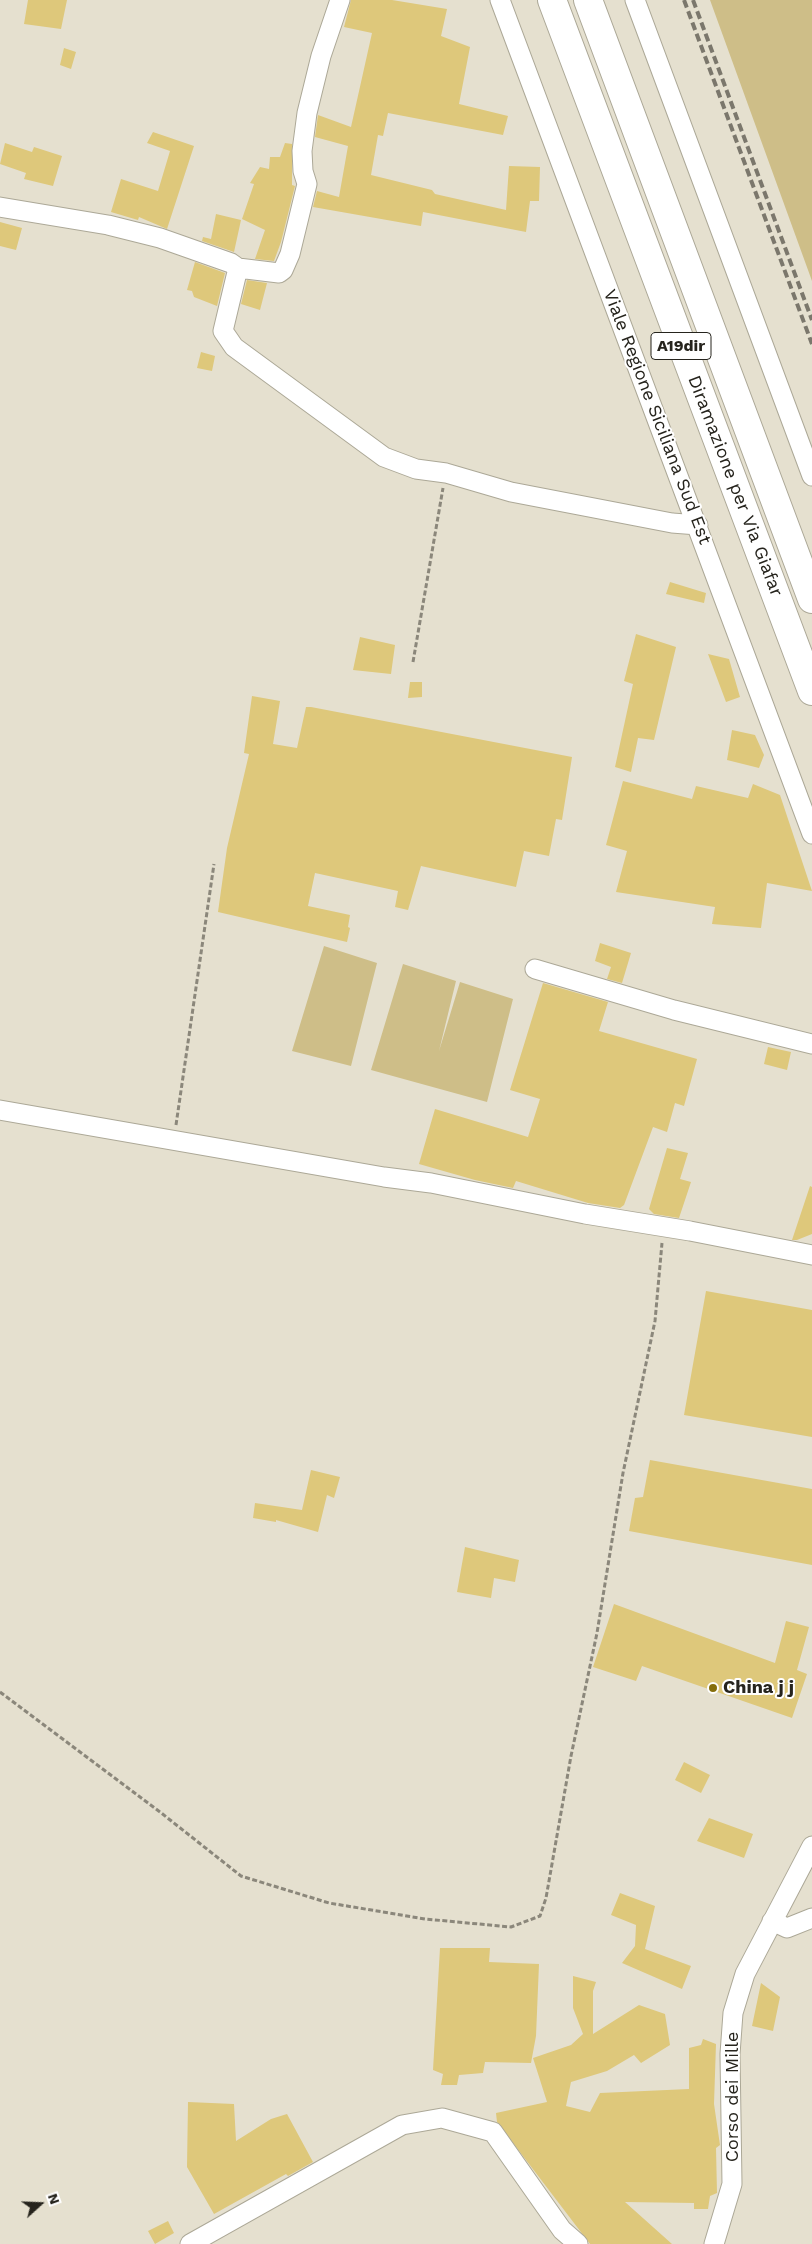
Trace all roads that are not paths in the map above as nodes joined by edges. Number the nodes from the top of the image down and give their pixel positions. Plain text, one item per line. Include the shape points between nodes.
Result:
1 (340, 0) edge
2 (500, 0) edge
3 (552, 0) edge
4 (588, 0) edge
5 (635, 0) edge
6 (0, 207) edge
7 (238, 268) junction
8 (812, 476) edge
9 (698, 525) junction
10 (812, 599) edge
11 (812, 691) edge
12 (812, 834) edge
13 (536, 969) dead end
14 (812, 1044) edge
15 (0, 1110) edge
16 (812, 1255) edge
17 (812, 1846) edge
18 (812, 1918) edge
19 (772, 1921) junction
20 (190, 2244) edge
21 (578, 2244) edge
22 (714, 2244) edge

1 - 7 street via 321,56 307,113 302,151 307,184 290,254 280,273
2 - 9 street, Viale Regione Siciliana Sud Est
3 - 11 highway, Diramazione per Via Giafar / A19dir
4 - 10 highway, Diramazione per Via Giafar / A19dir
5 - 8 street
6 - 7 street via 108,225 160,238
7 - 9 street via 223,330 234,347 384,457 416,469 446,473 511,492
9 - 12 street, Viale Regione Siciliana Sud Est
13 - 14 street via 674,1010
15 - 16 street via 384,1178 431,1183
17 - 19 street, Corso dei Mille
18 - 19 street via 787,1928
19 - 22 street, Corso dei Mille via 745,1974 734,2013 730,2054 732,2184
20 - 21 street via 402,2125 442,2118 492,2132 562,2230

